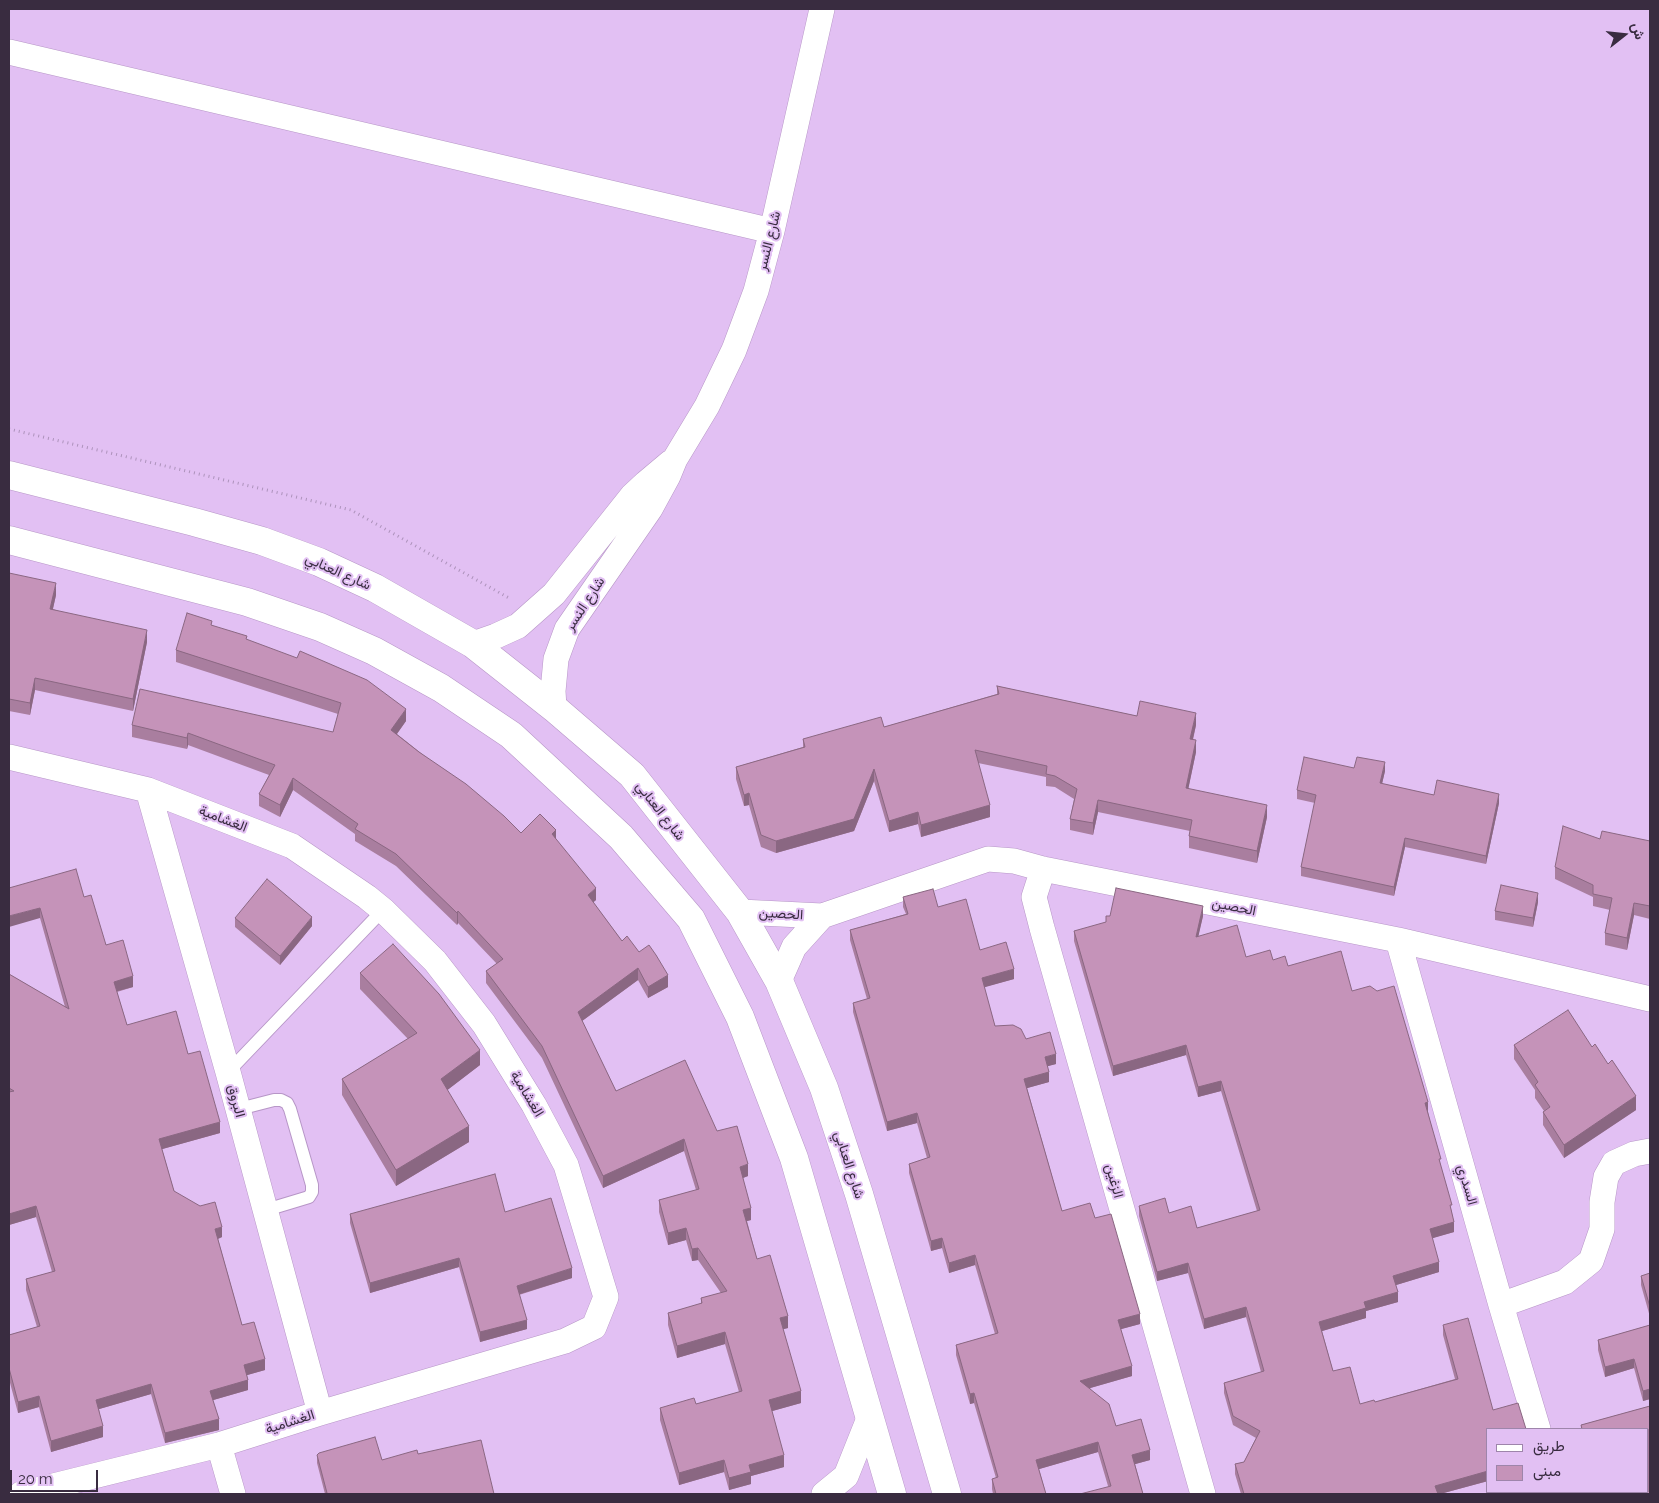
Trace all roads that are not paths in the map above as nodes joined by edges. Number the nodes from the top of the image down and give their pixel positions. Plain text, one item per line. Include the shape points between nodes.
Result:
1 (822, 9) edge
2 (9, 52) edge
3 (772, 231) junction
4 (675, 459) junction
5 (9, 475) edge
6 (9, 540) edge
7 (473, 644) junction
8 (554, 708) junction
9 (9, 757) edge
10 (148, 790) junction
11 (1043, 869) junction
12 (383, 910) junction
13 (740, 912) junction
14 (822, 916) junction
15 (1398, 940) junction
16 (780, 981) junction
17 (1650, 999) edge
18 (228, 1072) junction
19 (239, 1109) junction
20 (1650, 1151) edge
21 (266, 1210) junction
22 (1501, 1305) junction
23 (320, 1413) junction
24 (870, 1416) junction
25 (1538, 1428) edge
26 (219, 1445) junction
27 (21, 1494) edge
28 (233, 1494) edge
29 (824, 1494) edge
30 (892, 1494) edge
31 (946, 1494) edge
32 (1203, 1494) edge

1 - 3 street, شارع النسر
2 - 3 street
3 - 4 street, شارع النسر via 756,291 734,350 707,406
4 - 7 street, شارع النسر via 632,496 554,594 518,626
4 - 8 street, شارع النسر via 650,509 567,629 556,659
5 - 7 street, شارع العنابي via 262,541 319,562 375,588
6 - 24 street via 247,602 320,627 374,651 441,688 511,735 621,837 691,920 740,1017 794,1158
7 - 8 street, شارع العنابي
8 - 13 street, شارع العنابي via 632,775
9 - 10 street, الغشامية
10 - 12 street, الغشامية via 292,846
10 - 18 street, البروق
11 - 14 street, الحصين via 1014,861 988,859
11 - 15 street, الحصين
11 - 32 street, الزغين via 1034,897
12 - 18 lane
12 - 23 street, الغشامية via 435,961 484,1024 534,1105 566,1164 606,1297 594,1327 565,1341
13 - 14 street, الحصين
13 - 16 street, شارع العنابي
14 - 16 street, الحصين via 794,947
15 - 17 street, الحصين
15 - 22 street, السدري
16 - 31 street, شارع العنابي via 824,1088 850,1168
18 - 19 street, البروق
19 - 21 street, البروق
19 - 21 lane via 274,1100 287,1103 312,1185 309,1197
20 - 22 street via 1614,1163 1606,1177 1602,1228 1591,1261 1564,1282
21 - 23 street, البروق
22 - 25 street, السدري
23 - 26 street, الغشامية
24 - 29 street via 846,1476
24 - 30 street
26 - 27 street, الغشامية
26 - 28 street

